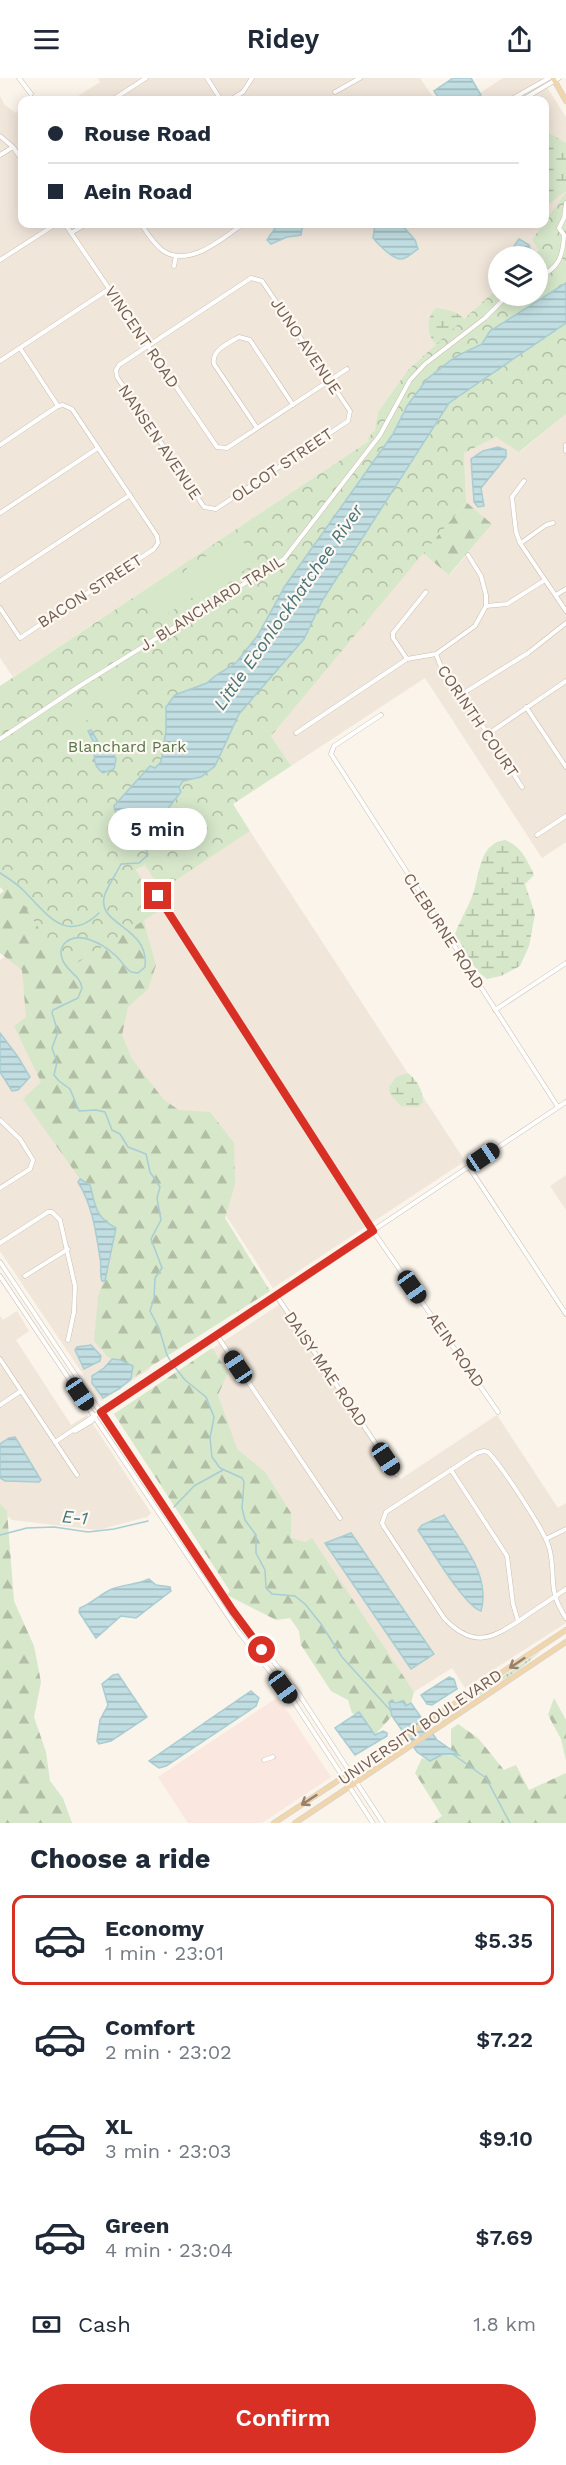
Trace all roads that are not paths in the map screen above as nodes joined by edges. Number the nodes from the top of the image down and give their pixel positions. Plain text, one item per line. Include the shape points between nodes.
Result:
1 (146, 78) edge
2 (207, 78) edge
3 (252, 78) edge
4 (360, 78) edge
5 (549, 78) edge
6 (21, 79) edge
7 (556, 79) edge
8 (335, 92) dead end
9 (566, 93) edge
10 (31, 94) dead end
11 (118, 96) edge
12 (218, 96) edge
13 (236, 96) edge
14 (517, 96) edge
15 (528, 96) edge
16 (566, 102) edge
17 (0, 136) edge
18 (13, 147) junction
19 (18, 154) edge
20 (0, 155) edge
21 (566, 202) edge
22 (565, 220) edge
23 (50, 228) edge
24 (68, 228) edge
25 (79, 228) edge
26 (144, 228) edge
27 (237, 228) edge
28 (71, 233) junction
29 (565, 234) edge
30 (176, 256) junction
31 (0, 260) edge
32 (174, 266) dead end
33 (548, 272) edge
34 (109, 289) junction
35 (497, 306) edge
36 (148, 346) junction
37 (20, 348) junction
38 (0, 360) edge
39 (347, 369) dead end
40 (330, 381) junction
41 (293, 405) junction
42 (58, 406) junction
43 (351, 416) joint
44 (257, 429) junction
45 (0, 445) edge
46 (566, 445) edge
47 (98, 448) junction
48 (566, 451) edge
49 (524, 481) dead end
50 (130, 495) junction
51 (210, 509) joint
52 (0, 513) edge
53 (553, 523) dead end
54 (520, 543) junction
55 (468, 555) dead end
56 (545, 580) junction
57 (0, 581) edge
58 (566, 589) edge
59 (426, 592) dead end
60 (556, 596) junction
61 (486, 606) junction
62 (0, 608) edge
63 (566, 611) edge
64 (566, 623) edge
65 (436, 654) junction
66 (406, 659) junction
67 (566, 681) edge
68 (462, 694) junction
69 (526, 707) junction
70 (381, 715) dead end
71 (296, 733) dead end
72 (488, 734) junction
73 (0, 739) edge
74 (564, 761) edge
75 (566, 767) edge
76 (522, 787) dead end
77 (566, 816) edge
78 (537, 835) dead end
79 (158, 896) dead end
80 (566, 963) edge
81 (495, 1010) junction
82 (566, 1102) edge
83 (558, 1107) junction
84 (0, 1120) edge
85 (469, 1167) junction
86 (0, 1188) edge
87 (373, 1231) junction
88 (0, 1243) edge
89 (68, 1249) junction
90 (0, 1262) edge
91 (0, 1276) edge
92 (26, 1276) dead end
93 (276, 1295) junction
94 (566, 1314) edge
95 (216, 1334) junction
96 (68, 1340) dead end
97 (0, 1359) edge
98 (21, 1391) junction
99 (0, 1405) edge
100 (101, 1412) junction
101 (498, 1412) dead end
102 (94, 1416) junction
103 (55, 1442) junction
104 (452, 1470) junction
105 (396, 1474) dead end
106 (77, 1475) dead end
107 (340, 1518) dead end
108 (566, 1529) edge
109 (546, 1539) junction
110 (566, 1589) edge
111 (554, 1597) junction
112 (566, 1618) edge
113 (518, 1621) junction
114 (244, 1627) junction
115 (566, 1630) edge
116 (238, 1631) junction
117 (564, 1642) edge
118 (273, 1757) dead end
119 (264, 1760) dead end
120 (351, 1773) junction
121 (344, 1778) junction
122 (357, 1782) junction
123 (350, 1787) junction
124 (274, 1823) edge
125 (295, 1823) edge
126 (373, 1823) edge
127 (383, 1823) edge

1 - 11 street
2 - 12 street
3 - 13 street
4 - 8 street
5 - 14 street
6 - 10 street
7 - 9 main road
7 - 15 street
7 - 16 main road
17 - 18 street
18 - 19 street
18 - 20 street
21 - 22 street
22 - 29 street via 559,228
23 - 31 street
24 - 28 street, VINCENT ROAD
25 - 28 street
26 - 30 street via 161,249
27 - 30 street via 200,252
28 - 34 street, VINCENT ROAD
29 - 33 street via 560,260
30 - 32 street
34 - 36 street, VINCENT ROAD
34 - 37 street
35 - 73 street, J. BLANCHARD TRAIL via 410,380 380,435 284,559
36 - 40 street, JUNO AVENUE via 251,278 258,278
36 - 44 street, VINCENT ROAD via 217,447 227,448
36 - 51 street, NANSEN AVENUE via 120,365 117,377 204,507
37 - 38 street
37 - 42 street
39 - 40 street
40 - 41 street
40 - 43 street, JUNO AVENUE
41 - 44 street
41 - 44 street via 250,340 239,337 216,352 214,364
42 - 45 street
42 - 47 street via 72,409
43 - 51 street, OLCOT STREET via 216,509
46 - 48 street
47 - 50 street
47 - 52 street
49 - 54 street via 512,497
50 - 57 street
50 - 62 street, BACON STREET via 157,536 154,549 20,638
53 - 54 street
54 - 56 street
55 - 61 street via 485,585
56 - 60 street
56 - 61 street via 507,604
58 - 60 street
59 - 66 street via 393,633
60 - 63 street
61 - 65 street via 476,626
64 - 68 street via 528,653
65 - 66 street
65 - 68 street, CORINTH COURT
66 - 71 street
67 - 69 street
68 - 72 street, CORINTH COURT
69 - 72 street
69 - 74 street
70 - 81 street, CLEBURNE ROAD via 334,746 331,754
72 - 76 street, CORINTH COURT
74 - 75 street
77 - 78 street
79 - 87 street, AEIN ROAD
80 - 81 street
81 - 83 street, CLEBURNE ROAD
82 - 83 street
83 - 85 street
84 - 86 street via 20,1139 33,1164
85 - 87 street
85 - 94 street
87 - 93 street
87 - 101 street, AEIN ROAD
88 - 89 street via 52,1212 63,1225
89 - 92 street
89 - 96 street via 75,1286
90 - 100 street
91 - 102 street
93 - 95 street
93 - 105 street, DAISY MAE ROAD
95 - 100 street
95 - 107 street
97 - 98 street
98 - 99 street
98 - 103 street
100 - 102 street
100 - 114 street
102 - 103 street via 92,1421
102 - 116 street
103 - 106 street
104 - 109 street via 477,1453 488,1452
104 - 113 street via 507,1556
104 - 113 street via 386,1512 384,1527 453,1628 481,1638
108 - 109 street
109 - 111 street
110 - 111 street
111 - 112 street
111 - 113 street
114 - 116 street
114 - 120 street via 299,1694
115 -> 120 main road, UNIVERSITY BOULEVARD
116 - 121 street via 283,1687
117 - 122 main road, UNIVERSITY BOULEVARD
118 - 119 street
120 - 121 main road, UNIVERSITY BOULEVARD
120 - 122 street
121 - 123 street
121 -> 124 main road, UNIVERSITY BOULEVARD
122 - 123 main road, UNIVERSITY BOULEVARD
122 - 127 street
123 - 125 main road, UNIVERSITY BOULEVARD
123 - 126 street

